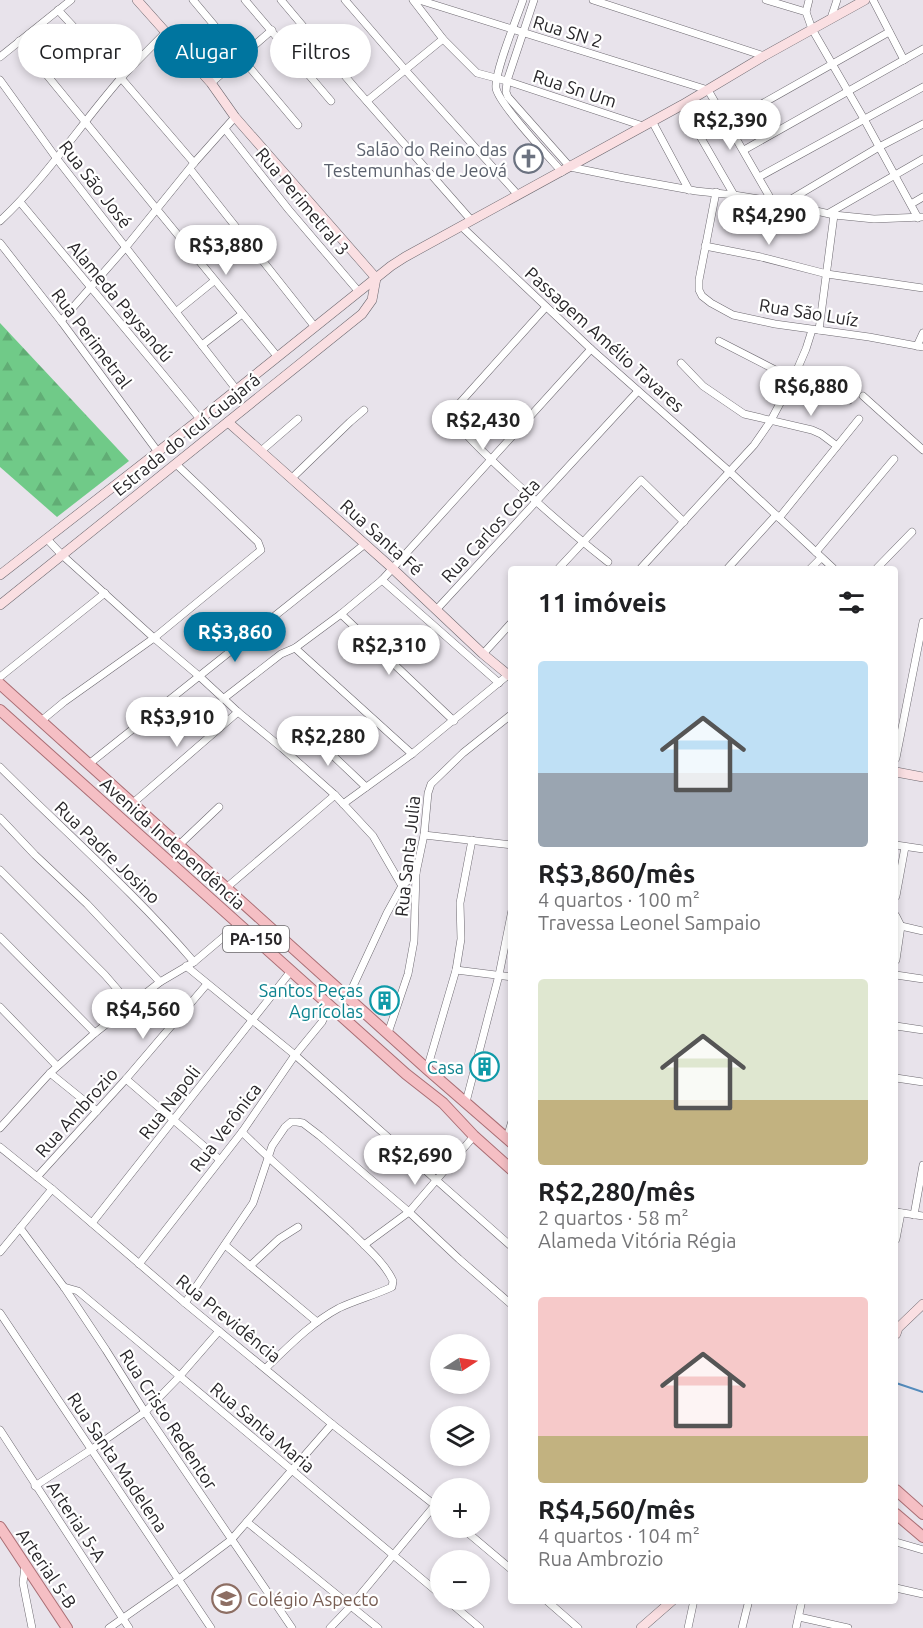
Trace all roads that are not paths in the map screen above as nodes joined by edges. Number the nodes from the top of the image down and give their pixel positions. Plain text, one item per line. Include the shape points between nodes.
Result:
1 (71, 0) edge
2 (137, 0) edge
3 (193, 0) edge
4 (245, 0) edge
5 (281, 0) edge
6 (345, 0) edge
7 (413, 0) edge
8 (419, 0) edge
9 (523, 0) edge
10 (534, 0) edge
11 (593, 0) edge
12 (766, 0) edge
13 (809, 0) edge
14 (837, 0) edge
15 (873, 0) edge
16 (862, 1) edge
17 (58, 10) junction
18 (806, 12) junction
19 (831, 18) junction
20 (40, 24) edge
21 (71, 24) edge
22 (159, 24) edge
23 (212, 24) edge
24 (270, 28) edge
25 (513, 29) junction
26 (812, 29) junction
27 (270, 32) edge
28 (523, 32) junction
29 (889, 32) junction
30 (443, 39) junction
31 (18, 42) edge
32 (258, 42) edge
33 (154, 44) edge
34 (923, 49) edge
35 (764, 56) junction
36 (0, 57) edge
37 (142, 57) edge
38 (904, 60) junction
39 (833, 64) junction
40 (405, 70) junction
41 (49, 78) edge
42 (121, 78) joint
43 (206, 78) edge
44 (216, 78) edge
45 (257, 78) edge
46 (312, 78) edge
47 (497, 78) junction
48 (0, 80) edge
49 (507, 81) junction
50 (210, 83) junction
51 (923, 87) edge
52 (708, 90) junction
53 (848, 91) junction
54 (331, 101) dead end
55 (367, 101) junction
56 (682, 105) junction
57 (236, 117) junction
58 (864, 118) junction
59 (86, 123) junction
60 (728, 123) junction
61 (648, 124) junction
62 (923, 124) edge
63 (298, 125) dead end
64 (225, 129) junction
65 (879, 147) junction
66 (744, 150) junction
67 (57, 159) junction
68 (923, 159) edge
69 (192, 166) junction
70 (566, 169) junction
71 (894, 176) junction
72 (759, 177) junction
73 (689, 190) junction
74 (716, 192) junction
75 (519, 195) junction
76 (734, 195) junction
77 (923, 197) edge
78 (772, 201) junction
79 (20, 202) junction
80 (783, 204) junction
81 (911, 204) junction
82 (157, 210) junction
83 (831, 214) junction
84 (920, 218) edge
85 (471, 220) junction
86 (0, 221) edge
87 (461, 226) junction
88 (0, 243) edge
89 (705, 246) junction
90 (126, 247) junction
91 (827, 274) junction
92 (376, 278) junction
93 (214, 281) junction
94 (91, 288) junction
95 (923, 288) edge
96 (359, 292) junction
97 (546, 307) junction
98 (367, 308) junction
99 (177, 311) junction
100 (242, 314) junction
101 (61, 321) junction
102 (315, 327) junction
103 (816, 330) junction
104 (923, 333) edge
105 (719, 341) dead end
106 (202, 345) junction
107 (920, 346) edge
108 (591, 349) junction
109 (277, 356) junction
110 (681, 363) dead end
111 (793, 380) junction
112 (236, 389) junction
113 (638, 391) junction
114 (863, 396) dead end
115 (849, 400) dead end
116 (364, 410) dead end
117 (200, 419) junction
118 (298, 419) dead end
119 (859, 419) dead end
120 (228, 422) junction
121 (770, 422) junction
122 (837, 446) junction
123 (923, 450) edge
124 (158, 452) junction
125 (261, 452) junction
126 (894, 459) dead end
127 (492, 460) junction
128 (176, 464) junction
129 (730, 472) junction
130 (292, 478) junction
131 (536, 502) junction
132 (778, 517) junction
133 (684, 522) junction
134 (912, 532) dead end
135 (47, 539) junction
136 (582, 542) junction
137 (365, 544) junction
138 (62, 555) junction
139 (819, 555) junction
140 (608, 562) dead end
141 (561, 566) edge
142 (643, 566) edge
143 (730, 566) edge
144 (812, 566) edge
145 (832, 566) edge
146 (879, 566) edge
147 (392, 568) junction
148 (0, 575) edge
149 (382, 580) junction
150 (105, 593) junction
151 (0, 605) edge
152 (437, 609) junction
153 (341, 614) junction
154 (923, 622) edge
155 (508, 626) edge
156 (154, 638) junction
157 (295, 648) junction
158 (483, 654) junction
159 (508, 674) edge
160 (199, 676) junction
161 (0, 677) edge
162 (508, 677) edge
163 (499, 683) junction
164 (0, 684) edge
165 (223, 699) junction
166 (0, 710) edge
167 (238, 712) junction
168 (508, 717) edge
169 (41, 721) junction
170 (454, 721) junction
171 (306, 730) dead end
172 (59, 737) junction
173 (898, 748) edge
174 (45, 750) junction
175 (412, 754) junction
176 (89, 764) junction
177 (0, 767) edge
178 (898, 772) edge
179 (923, 777) edge
180 (366, 787) junction
181 (335, 795) junction
182 (133, 803) junction
183 (343, 804) junction
184 (219, 807) dead end
185 (0, 818) edge
186 (424, 835) junction
187 (472, 840) junction
188 (508, 844) edge
189 (179, 845) junction
190 (898, 845) edge
191 (905, 847) junction
192 (923, 849) edge
193 (0, 870) edge
194 (416, 873) junction
195 (898, 885) edge
196 (402, 886) junction
197 (226, 888) junction
198 (898, 920) edge
199 (239, 924) junction
200 (901, 927) junction
201 (508, 930) edge
202 (923, 931) edge
203 (0, 937) edge
204 (898, 947) edge
205 (194, 962) junction
206 (186, 966) junction
207 (456, 970) junction
208 (291, 971) junction
209 (499, 975) junction
210 (898, 975) edge
211 (508, 976) edge
212 (923, 979) edge
213 (160, 982) junction
214 (207, 984) junction
215 (348, 997) junction
216 (130, 1004) junction
217 (330, 1005) junction
218 (0, 1007) edge
219 (253, 1020) junction
220 (898, 1026) edge
221 (923, 1030) edge
222 (95, 1033) junction
223 (388, 1034) junction
224 (295, 1055) junction
225 (57, 1066) junction
226 (427, 1069) junction
227 (50, 1073) junction
228 (898, 1078) edge
229 (126, 1079) junction
230 (923, 1082) edge
231 (466, 1102) junction
232 (97, 1111) junction
233 (174, 1120) junction
234 (0, 1128) edge
235 (242, 1132) junction
236 (474, 1136) junction
237 (508, 1140) edge
238 (0, 1147) edge
239 (268, 1159) junction
240 (220, 1160) junction
241 (923, 1165) edge
242 (508, 1166) edge
243 (37, 1177) junction
244 (437, 1180) junction
245 (52, 1190) junction
246 (409, 1212) junction
247 (898, 1213) edge
248 (914, 1215) junction
249 (923, 1216) edge
250 (92, 1223) junction
251 (298, 1227) dead end
252 (20, 1228) junction
253 (508, 1243) edge
254 (225, 1245) junction
255 (364, 1245) junction
256 (0, 1252) edge
257 (139, 1264) junction
258 (249, 1266) junction
259 (64, 1287) junction
260 (508, 1302) edge
261 (185, 1303) junction
262 (923, 1304) edge
263 (0, 1313) edge
264 (317, 1322) junction
265 (898, 1328) edge
266 (219, 1331) junction
267 (267, 1368) junction
268 (179, 1377) junction
269 (145, 1412) junction
270 (332, 1424) junction
271 (0, 1430) edge
272 (92, 1449) junction
273 (292, 1470) junction
274 (35, 1486) junction
275 (898, 1492) edge
276 (430, 1501) edge
277 (923, 1514) edge
278 (430, 1515) edge
279 (898, 1516) edge
280 (247, 1522) junction
281 (0, 1527) edge
282 (923, 1537) edge
283 (474, 1538) edge
284 (231, 1540) junction
285 (898, 1543) edge
286 (923, 1550) edge
287 (393, 1554) junction
288 (25, 1564) junction
289 (508, 1567) edge
290 (178, 1580) junction
291 (430, 1586) edge
292 (898, 1588) edge
293 (923, 1594) edge
294 (551, 1604) edge
295 (668, 1604) edge
296 (693, 1604) edge
297 (748, 1604) edge
298 (801, 1604) edge
299 (351, 1606) junction
300 (459, 1610) edge
301 (799, 1617) junction
302 (122, 1618) junction
303 (32, 1628) edge
304 (67, 1628) edge
305 (109, 1628) edge
306 (129, 1628) edge
307 (211, 1628) edge
308 (292, 1628) edge
309 (330, 1628) edge
310 (378, 1628) edge
311 (480, 1628) edge
312 (578, 1628) edge
313 (641, 1628) edge
314 (688, 1628) edge
315 (742, 1628) edge
316 (796, 1628) edge
317 (848, 1628) edge

1 - 17 street
2 - 22 main road
3 - 23 street
4 - 24 street
5 - 55 street
6 - 40 street
7 - 30 street, Rua Sn Um
8 - 25 street, Rua SN 2
9 - 25 street
10 - 28 street
11 - 35 street
12 - 18 street
13 - 18 street
14 - 19 street
15 - 29 street
16 - 19 main road, Estrada do Icuí Guajará
17 - 20 street
17 - 21 street
18 - 26 street
19 - 26 main road, Estrada do Icuí Guajará
25 - 28 street, Rua SN 2
25 - 47 street
26 - 35 main road, Estrada do Icuí Guajará
26 - 39 street
27 - 32 street
28 - 49 street
28 - 52 street, Rua SN 2
29 - 38 street
29 - 39 street
30 - 40 street
30 - 47 street, Rua Sn Um via 477,73
31 - 36 street
33 - 37 street
34 - 38 street
35 - 52 main road, Estrada do Icuí Guajará
38 - 53 street
39 - 53 street
39 - 60 street
40 - 55 street
40 - 75 street
41 - 59 street
42 - 59 street
42 - 69 street
43 - 50 main road
44 - 50 street
45 - 63 street
46 - 54 street
47 - 49 street, Rua Sn Um
47 - 70 street via 500,98
48 - 67 street, Rua São José
49 - 61 street, Rua Sn Um
49 - 70 street via 508,97
50 - 57 main road
51 - 58 street
52 - 56 main road, Estrada do Icuí Guajará
52 - 60 street
53 - 58 street
53 - 66 street
55 - 85 street
56 - 61 main road, Estrada do Icuí Guajará
56 - 76 street
57 - 64 street
57 - 92 main road
58 - 65 street
58 - 72 street
59 - 67 street
59 - 82 street
60 - 66 street
61 - 70 main road, Estrada do Icuí Guajará
61 - 73 street
62 - 65 street
64 - 69 street
64 - 96 street, Rua Perimetral 3
65 - 71 street
65 - 80 street
66 - 72 street
67 - 79 street
67 - 90 street, Rua São José
68 - 71 street
69 - 82 street
69 - 102 street
70 - 73 street
70 - 75 main road, Estrada do Icuí Guajará
71 - 81 street
71 - 83 street
72 - 78 street
73 - 74 street
74 - 76 street
74 - 89 street
75 - 85 main road, Estrada do Icuí Guajará
76 - 78 street
77 - 81 street
78 - 80 street
79 - 86 street
79 - 94 street, Alameda Paysandú
80 - 83 street
81 - 84 street
82 - 90 street
82 - 93 street
83 - 84 street via 874,219
83 - 91 street
85 - 87 main road, Estrada do Icuí Guajará
87 - 92 main road, Estrada do Icuí Guajará via 405,256
87 - 97 street, Passagem Amélio Tavares
88 - 101 street, Rua Perimetral
89 - 91 street
89 - 103 street, Rua São Luíz via 699,290 711,303 733,315
90 - 94 street
90 - 99 street, Rua São José
91 - 95 street
91 - 103 street
92 - 96 main road, Estrada do Icuí Guajará
92 - 98 main road
93 - 99 street
93 - 100 street
94 - 101 street
94 - 117 street, Alameda Paysandú
96 - 98 main road
96 - 102 main road, Estrada do Icuí Guajará
97 - 108 street, Passagem Amélio Tavares
97 - 127 street via 452,414 458,426
98 - 120 main road, Estrada do Icuí Guajará
99 - 106 street, Rua São José
100 - 106 street
100 - 109 street
101 - 124 street, Rua Perimetral
102 - 109 main road, Estrada do Icuí Guajará
103 - 107 street, Rua São Luíz
103 - 111 street
104 - 107 street
105 - 111 street
106 - 112 street, Rua São José
108 - 113 street, Passagem Amélio Tavares
108 - 127 street
109 - 112 main road, Estrada do Icuí Guajará
110 - 121 street via 704,386 744,414
111 - 115 street
111 - 121 street
112 - 117 main road, Estrada do Icuí Guajará
113 - 129 street, Passagem Amélio Tavares
113 - 131 street, Rua Carlos Costa
114 - 123 street
116 - 130 street
117 - 124 main road, Estrada do Icuí Guajará
118 - 125 street
119 - 122 street
120 - 125 main road, Rua Santa Fé
120 - 128 main road, Estrada do Icuí Guajará
121 - 122 street via 812,430
121 - 129 street
122 - 132 street
124 - 135 main road, Estrada do Icuí Guajará
125 - 130 main road, Rua Santa Fé
126 - 139 street
127 - 131 street
127 - 147 street
128 - 138 main road, Estrada do Icuí Guajará
128 - 156 street via 258,542 261,550
129 - 132 street, Passagem Amélio Tavares
129 - 133 street
130 - 137 main road, Rua Santa Fé
131 - 136 street
131 - 152 street, Rua Carlos Costa
132 - 139 street, Passagem Amélio Tavares
132 - 143 street
133 - 136 street via 641,480
133 - 142 street
134 - 146 street
135 - 138 street
135 - 148 main road, Estrada do Icuí Guajará
136 - 140 street
136 - 141 street
137 - 147 main road, Rua Santa Fé
137 - 160 street
138 - 150 street
138 - 151 main road, Estrada do Icuí Guajará
139 - 144 street
139 - 145 street, Passagem Amélio Tavares
147 - 149 street
147 - 152 main road, Rua Santa Fé
149 - 153 street
149 - 163 street
150 - 156 street
150 - 161 street
152 - 158 main road, Rua Santa Fé
153 - 157 street
153 - 170 street
154 - 173 street
155 - 158 street
156 - 160 street
156 - 169 street
157 - 165 street via 281,654
157 - 175 street
158 - 159 main road, Rua Santa Fé
160 - 165 street
160 - 176 street
162 - 163 street
163 - 170 street
164 - 169 main road, Avenida Independência / PA-150
165 - 167 street
166 - 174 main road, Avenida Independência / PA-150
167 - 181 street
167 - 182 street
168 - 186 street, Rua Santa Julia via 431,784
169 - 172 main road, Avenida Independência / PA-150
170 - 175 street
171 - 180 street
172 - 174 main road
172 - 176 main road, Avenida Independência / PA-150
174 - 199 main road, Avenida Independência / PA-150
175 - 180 street
176 - 182 main road, Avenida Independência / PA-150
177 - 205 street, Rua Padre Josino via 106,869
178 - 179 main road
180 - 183 street
181 - 183 street
181 - 197 street
182 - 189 main road, Avenida Independência / PA-150
183 - 196 street via 374,836
184 - 189 street
185 - 213 street
186 - 187 street
186 - 194 street, Rua Santa Julia
187 - 188 street
187 - 207 street via 460,903
189 - 197 main road, Avenida Independência / PA-150
190 - 191 street
191 - 192 street
191 - 195 street
193 - 216 street
194 - 196 street
194 - 223 street, Rua Santa Julia via 414,941 408,974
196 - 215 street
197 - 215 main road, Avenida Independência / PA-150
198 - 200 street
199 - 205 street
199 - 208 main road, Avenida Independência / PA-150
200 - 202 street
200 - 204 street
201 - 209 street
203 - 222 street
205 - 206 street
206 - 213 street
206 - 214 street
207 - 209 street
207 - 226 street
208 - 217 main road, Avenida Independência / PA-150
208 - 219 street, Rua Napoli
209 - 211 street
209 - 231 street
210 - 212 street
213 - 216 street
214 - 219 street
214 - 229 street, Rua Ambrozio
215 - 223 main road, Avenida Independência / PA-150
216 - 222 street
217 - 224 street, Rua Verônica via 322,1022
217 - 236 main road, Avenida Independência / PA-150 via 443,1102
218 - 225 street
219 - 224 street
219 - 233 street, Rua Napoli
220 - 221 street
222 - 225 street
223 - 226 main road, Avenida Independência / PA-150
224 - 235 street, Rua Verônica
224 - 244 street
225 - 227 street
226 - 231 main road, Avenida Independência / PA-150
227 - 232 street
227 - 234 street
228 - 230 street
229 - 232 street, Rua Ambrozio
229 - 233 street
231 - 237 main road, Avenida Independência / PA-150
232 - 243 street, Rua Ambrozio
233 - 240 street
233 - 250 street, Rua Napoli
235 - 239 street
235 - 240 street, Rua Verônica
236 - 242 main road, Avenida Independência / PA-150
236 - 244 street
238 - 243 street, Rua Previdência
239 - 246 street via 285,1127 291,1122 303,1123
239 - 254 street via 253,1203
239 - 255 street
240 - 257 street, Rua Verônica
241 - 248 street
243 - 245 street, Rua Previdência
244 - 246 street
244 - 253 street
245 - 250 street, Rua Previdência
245 - 252 street
246 - 255 street
246 - 260 street
247 - 248 street
248 - 249 street
250 - 257 street, Rua Previdência
251 - 258 street
252 - 256 street
252 - 259 street, Rua Cristo Redentor
254 - 258 street
254 - 261 street
255 - 264 street via 392,1278 393,1285
257 - 261 street, Rua Previdência
258 - 264 street
259 - 268 street, Rua Santa Maria via 78,1291
259 - 269 street, Rua Cristo Redentor
261 - 266 street, Rua Previdência
262 - 265 main road
263 - 272 street, Rua Santa Madelena
264 - 267 street
266 - 267 street, Rua Previdência
266 - 268 street
267 - 270 street, Rua Previdência
268 - 269 street
268 - 273 street, Rua Santa Maria
269 - 272 street
269 - 284 street, Rua Cristo Redentor
270 - 273 street
270 - 276 street, Rua Previdência
271 - 274 street, Arterial 5-A
272 - 274 street
272 - 290 street, Rua Santa Madelena
273 - 280 street
273 - 287 street, Rua Santa Maria
274 - 302 street, Arterial 5-A
275 - 277 main road
278 - 287 street
279 - 282 main road
280 - 284 street
280 - 299 street
281 - 288 main road, Arterial 5-B
283 - 289 street
284 - 290 street
284 - 308 street, Rua Cristo Redentor
285 - 286 street
287 - 291 street, Rua Santa Maria
287 - 299 street
288 - 303 street via 23,1583
288 - 304 main road, Arterial 5-B
290 - 302 street
290 - 307 street, Rua Santa Madelena
292 - 293 street
294 - 312 street
295 - 313 main road
296 - 314 street
297 - 315 street
298 - 301 street
299 - 309 street
299 - 310 street
300 - 311 street
301 - 316 street
301 - 317 street
302 - 305 street
302 - 306 street, Arterial 5-A

